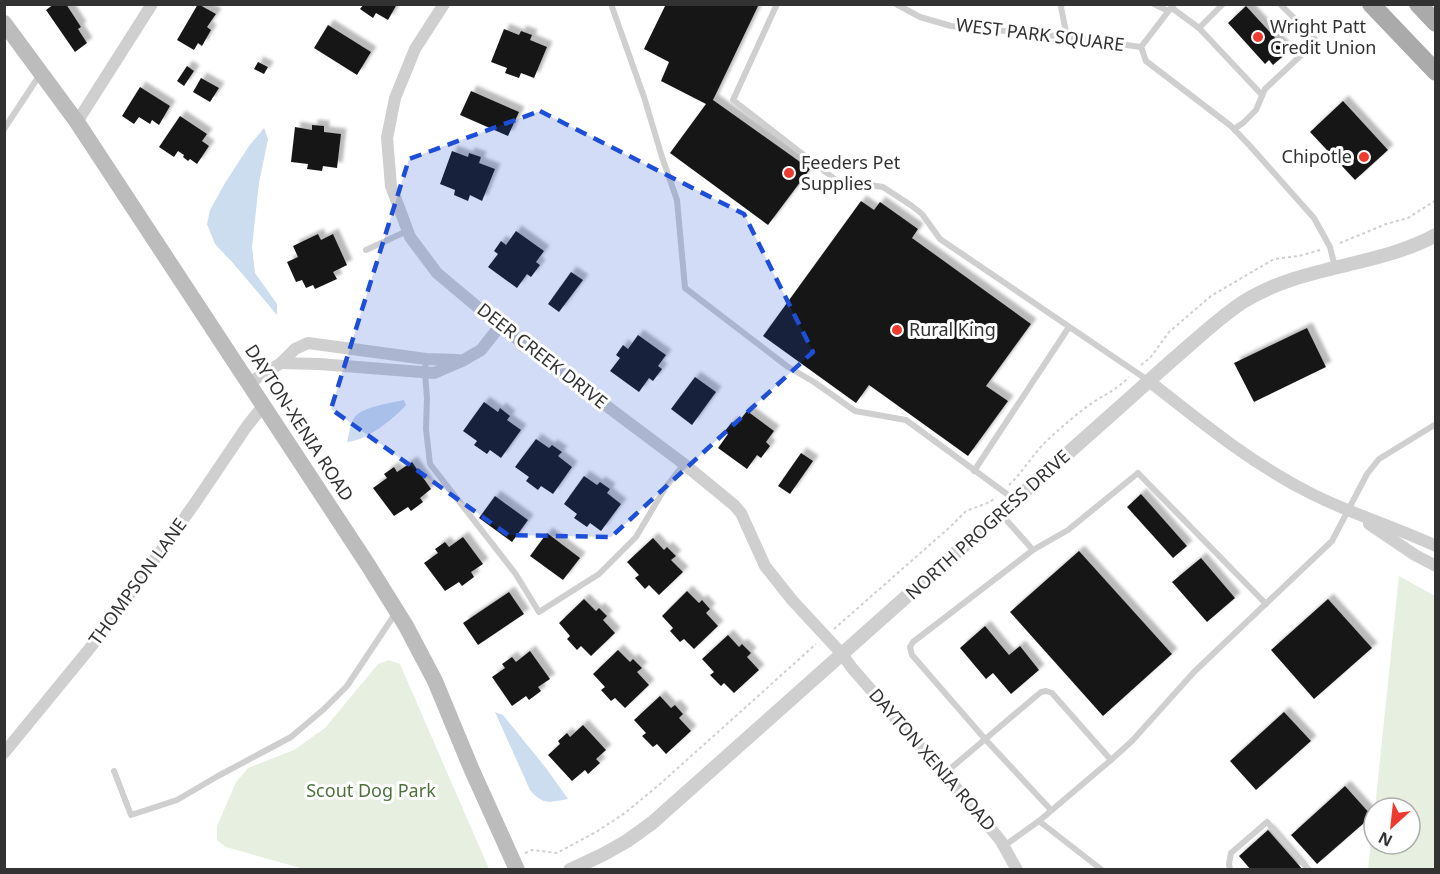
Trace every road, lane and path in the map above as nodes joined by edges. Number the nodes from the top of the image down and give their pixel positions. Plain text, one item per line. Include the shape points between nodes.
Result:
1 (152, 4) edge
2 (444, 4) edge
3 (611, 4) edge
4 (777, 4) edge
5 (896, 4) edge
6 (1062, 4) edge
7 (1154, 4) edge
8 (1223, 4) edge
9 (1280, 4) edge
10 (1371, 4) edge
11 (1418, 4) edge
12 (1171, 8) edge
13 (4, 23) edge
14 (1436, 23) edge
15 (1199, 28) junction
16 (1066, 37) junction
17 (1141, 47) junction
18 (1436, 72) edge
19 (41, 73) junction
20 (1262, 95) junction
21 (8, 116) edge
22 (77, 122) junction
23 (4, 129) edge
24 (1234, 129) junction
25 (1436, 200) edge
26 (407, 231) junction
27 (1436, 235) edge
28 (1330, 247) junction
29 (366, 250) dead end
30 (1336, 267) junction
31 (500, 326) junction
32 (1069, 327) junction
33 (426, 359) junction
34 (462, 361) junction
35 (281, 363) junction
36 (1134, 371) junction
37 (425, 373) junction
38 (1149, 381) junction
39 (249, 383) junction
40 (264, 405) junction
41 (1435, 425) edge
42 (684, 464) junction
43 (975, 471) junction
44 (1003, 491) junction
45 (1015, 500) junction
46 (1348, 510) junction
47 (1000, 513) junction
48 (1436, 546) edge
49 (1033, 550) junction
50 (1436, 566) edge
51 (1266, 604) junction
52 (397, 611) junction
53 (825, 636) junction
54 (842, 654) junction
55 (985, 739) junction
56 (4, 753) edge
57 (1111, 760) junction
58 (114, 771) dead end
59 (944, 774) junction
60 (1051, 810) junction
61 (1039, 821) junction
62 (1004, 846) junction
63 (514, 864) edge
64 (570, 870) edge
65 (1017, 870) edge
66 (1102, 870) edge
67 (1230, 870) edge
68 (1309, 870) edge

1 - 22 street
2 - 26 street, DEER CREEK DRIVE via 404,76 387,138 391,186
3 - 43 lane via 677,200 685,288 788,367 855,411 906,420
4 - 32 lane via 733,100 836,180 883,187 922,213 940,239
5 - 16 lane, WEST PARK SQUARE via 951,26
6 - 16 lane
7 - 12 lane
8 - 15 lane
9 - 20 lane via 1315,39
10 - 18 main road
11 - 14 main road
12 - 15 lane
12 - 17 lane
13 - 19 main road, DAYTON-XENIA ROAD
15 - 20 lane
16 - 17 lane, WEST PARK SQUARE
17 - 24 lane, WEST PARK SQUARE via 1146,61
19 - 21 lane
19 - 22 main road, DAYTON-XENIA ROAD
20 - 24 lane via 1256,110
21 - 23 lane
22 - 39 main road, DAYTON-XENIA ROAD
24 - 28 lane, WEST PARK SQUARE via 1314,218
25 - 28 path via 1408,218
26 - 29 lane
26 - 31 street, DEER CREEK DRIVE via 437,273
27 - 30 street, NORTH PROGRESS DRIVE via 1386,255
28 - 30 lane, WEST PARK SQUARE
28 - 36 path via 1274,259 1211,296 1168,332 1150,358
30 - 38 street, NORTH PROGRESS DRIVE via 1257,294 1211,326
31 - 34 street via 481,350
31 - 42 street, DEER CREEK DRIVE
32 - 36 lane
32 - 43 lane
33 - 34 street
33 - 35 street via 308,343
33 - 37 lane
34 - 37 street
35 - 37 street
35 - 39 street
36 - 38 lane
36 - 44 path via 1118,388 1050,438
37 - 42 lane via 430,464 515,573 539,612 599,573 636,537
38 - 45 street, NORTH PROGRESS DRIVE
38 - 46 street via 1272,473
39 - 40 main road, DAYTON-XENIA ROAD
40 - 52 main road, DAYTON-XENIA ROAD
40 - 56 street, THOMPSON LANE via 118,611
41 - 46 lane via 1379,459
42 - 53 street, DEER CREEK DRIVE via 741,513 765,566
43 - 44 lane
44 - 45 lane
44 - 53 path via 990,502 966,511
45 - 47 street, NORTH PROGRESS DRIVE
46 - 48 street
46 - 50 street
46 - 51 lane via 1332,541
47 - 49 lane
47 - 54 street, NORTH PROGRESS DRIVE
49 - 51 lane via 1068,530 1138,473
49 - 55 lane via 910,647
51 - 57 lane via 1194,672
52 - 58 lane via 348,686 291,737 177,800 130,815
52 - 63 main road, DAYTON-XENIA ROAD via 435,681
53 - 54 street, DEER CREEK DRIVE
53 - 63 path via 625,813 557,853 532,850
54 - 59 street, DAYTON XENIA ROAD
54 - 64 street, NORTH PROGRESS DRIVE via 652,823 627,841
55 - 57 lane via 1046,691
55 - 59 lane
55 - 60 lane
57 - 60 lane
59 - 62 street, DAYTON XENIA ROAD
60 - 61 lane
61 - 62 lane
61 - 66 lane
62 - 65 street, DAYTON XENIA ROAD
67 - 68 lane via 1231,853 1267,822

